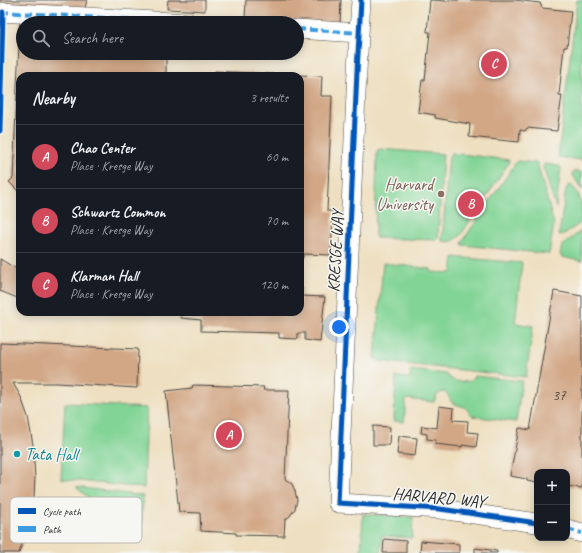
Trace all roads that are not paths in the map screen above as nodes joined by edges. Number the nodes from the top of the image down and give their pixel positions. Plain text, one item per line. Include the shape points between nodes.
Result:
1 (361, 0) edge
2 (0, 12) edge
3 (69, 16) edge
4 (304, 29) edge
5 (359, 33) junction
6 (338, 503) joint
7 (534, 523) edge
8 (570, 531) edge
9 (582, 533) edge

1 - 5 street, KRESGE WAY
2 - 3 street
4 - 5 street
5 - 6 street, KRESGE WAY
6 - 7 street, HARVARD WAY via 440,509
8 - 9 street

